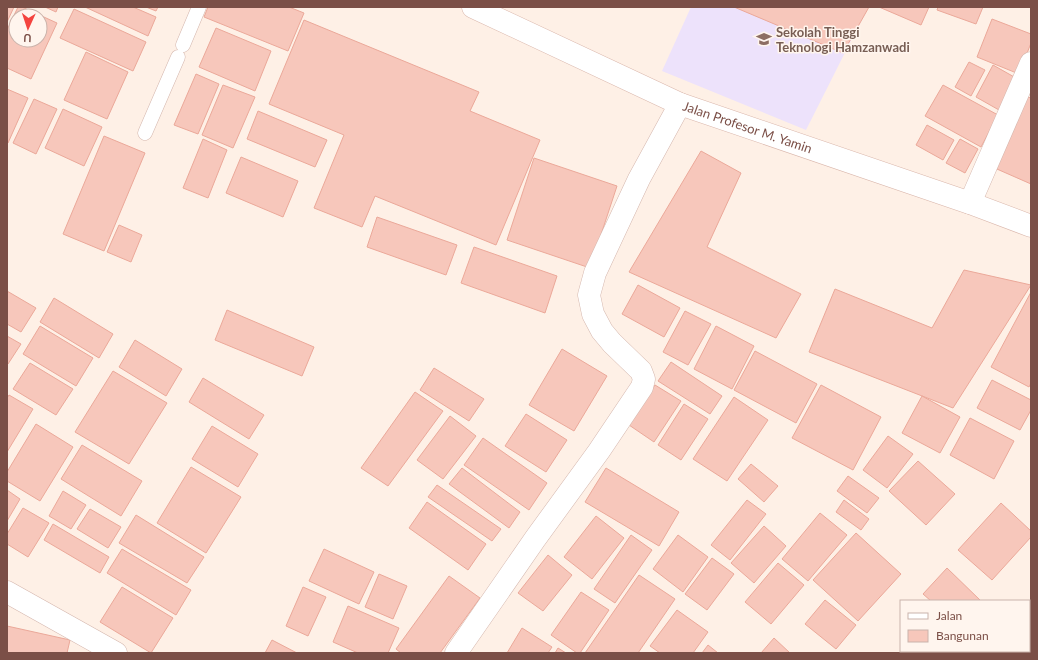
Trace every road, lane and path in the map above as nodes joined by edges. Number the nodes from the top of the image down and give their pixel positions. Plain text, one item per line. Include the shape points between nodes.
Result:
1 (199, 7) edge
2 (473, 7) edge
3 (1031, 63) edge
4 (680, 104) junction
5 (145, 133) dead end
6 (970, 204) junction
7 (1031, 226) edge
8 (7, 592) edge
9 (116, 653) edge
10 (456, 653) edge

1 - 5 lane
2 - 4 street, Jalan Profesor M. Yamin
3 - 6 street
4 - 6 street, Jalan Profesor M. Yamin
4 - 10 street via 640,179 595,273 590,295 593,314 602,331 641,371 644,379 642,387
6 - 7 street, Jalan Profesor M. Yamin
8 - 9 street

